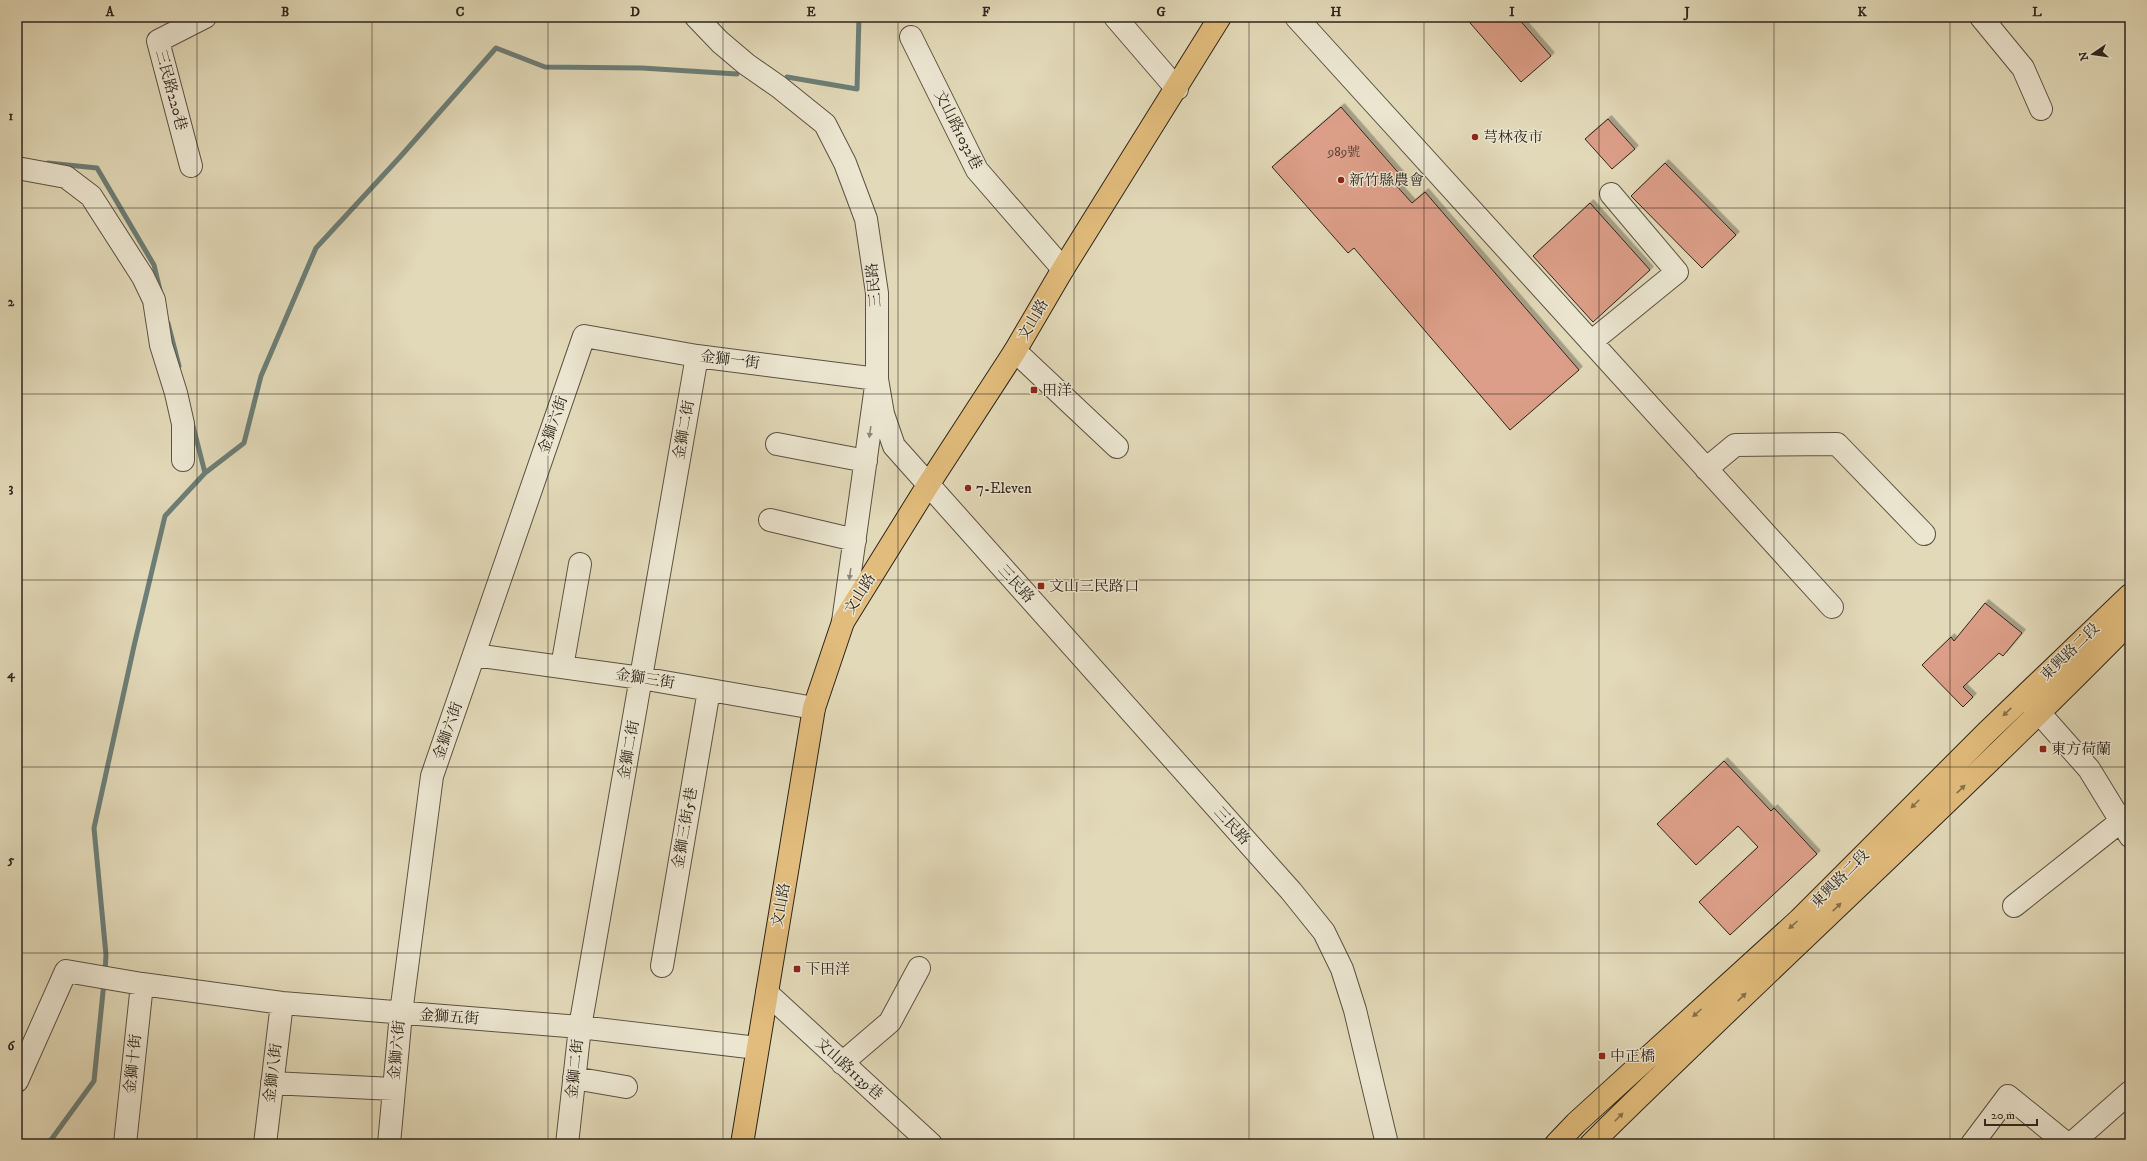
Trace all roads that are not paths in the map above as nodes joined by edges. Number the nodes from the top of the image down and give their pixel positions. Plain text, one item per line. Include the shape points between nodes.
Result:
1 (205, 17) edge
2 (696, 17) edge
3 (1115, 17) edge
4 (1220, 17) edge
5 (1296, 17) edge
6 (1981, 17) edge
7 (911, 37) dead end
8 (1177, 89) junction
9 (2041, 109) dead end
10 (191, 166) dead end
11 (17, 168) edge
12 (1611, 194) dead end
13 (1063, 270) junction
14 (584, 336) joint
15 (1591, 342) junction
16 (1015, 351) junction
17 (697, 356) junction
18 (877, 379) junction
19 (777, 444) dead end
20 (1117, 448) dead end
21 (183, 460) dead end
22 (866, 461) junction
23 (1706, 469) junction
24 (928, 485) junction
25 (770, 520) dead end
26 (1924, 534) dead end
27 (855, 540) junction
28 (580, 564) dead end
29 (1832, 607) dead end
30 (2127, 611) edge
31 (843, 622) junction
32 (474, 655) junction
33 (562, 667) junction
34 (641, 678) junction
35 (709, 690) junction
36 (2024, 696) junction
37 (814, 708) junction
38 (2041, 713) junction
39 (2127, 824) edge
40 (1855, 877) junction
41 (2014, 906) dead end
42 (662, 966) dead end
43 (919, 968) dead end
44 (142, 984) junction
45 (766, 993) junction
46 (282, 1003) junction
47 (401, 1013) junction
48 (580, 1027) junction
49 (757, 1048) junction
50 (842, 1063) junction
51 (574, 1078) junction
52 (17, 1080) edge
53 (272, 1083) junction
54 (626, 1087) dead end
55 (394, 1089) junction
56 (2130, 1092) edge
57 (125, 1144) edge
58 (265, 1144) edge
59 (389, 1144) edge
60 (567, 1144) edge
61 (742, 1144) edge
62 (931, 1144) edge
63 (1387, 1144) edge
64 (1556, 1144) edge
65 (1591, 1144) edge
66 (1972, 1144) edge
67 (2067, 1144) edge
68 (2071, 1144) edge

1 - 10 street, 三民路220巷 via 158,41
2 - 18 street, 三民路 via 746,64 825,124 845,163 866,219 877,293
3 - 8 street
4 - 8 main road, 文山路
5 - 15 street
6 - 9 street via 2023,68
7 - 13 street, 文山路1032巷 via 977,170
8 - 13 main road, 文山路
11 - 21 street via 66,177 91,196 143,276 154,300 161,345 183,424
12 - 15 street via 1677,272
13 - 16 main road, 文山路
14 - 17 street, 金獅一街
14 - 32 street, 金獅六街
15 - 23 street
16 - 20 street
16 - 24 main road, 文山路
17 - 18 street, 金獅一街
17 - 34 street, 金獅二街
18 -> 22 street, 文山路
18 - 24 street, 三民路 via 883,414 894,446
19 - 22 street
22 - 27 street, 文山路
23 - 26 street via 1735,445 1837,444
23 - 29 street
24 - 31 main road, 文山路
24 - 63 street, 三民路 via 1291,891 1324,932 1342,969 1355,1010
25 - 27 street
27 -> 31 street, 文山路
28 - 33 street
30 - 36 main road, 東興路二段
30 - 38 main road, 東興路二段
31 - 37 main road, 文山路
32 - 33 street, 金獅三街
32 - 47 street, 金獅六街 via 432,776
33 - 34 street, 金獅三街
34 - 35 street, 金獅三街
34 - 48 street, 金獅二街
35 - 37 street, 金獅三街
35 - 42 street, 金獅三街5巷
36 - 38 street
36 -> 40 main road, 東興路二段
37 - 45 main road, 文山路
38 - 39 street via 2089,769
40 -> 38 main road, 東興路二段
39 - 41 street
40 -> 64 main road, 東興路二段 via 1799,920
65 -> 40 main road, 東興路二段
43 - 50 street via 890,1022
44 - 46 street, 金獅五街
44 - 52 street, 金獅五街 via 66,971
44 - 57 street, 金獅十街
45 - 49 main road, 文山路
45 - 50 street, 文山路1139巷
46 - 47 street, 金獅五街
46 - 53 street, 金獅八街
47 - 48 street, 金獅五街
47 - 55 street, 金獅六街
48 - 49 street, 金獅五街
48 - 51 street, 金獅二街
49 - 61 main road, 文山路
50 - 62 street, 文山路1139巷
51 - 54 street
51 - 60 street, 金獅二街
53 - 55 street
53 - 58 street, 金獅八街
55 - 59 street, 金獅六街
56 - 68 street
66 - 67 street via 2008,1096

